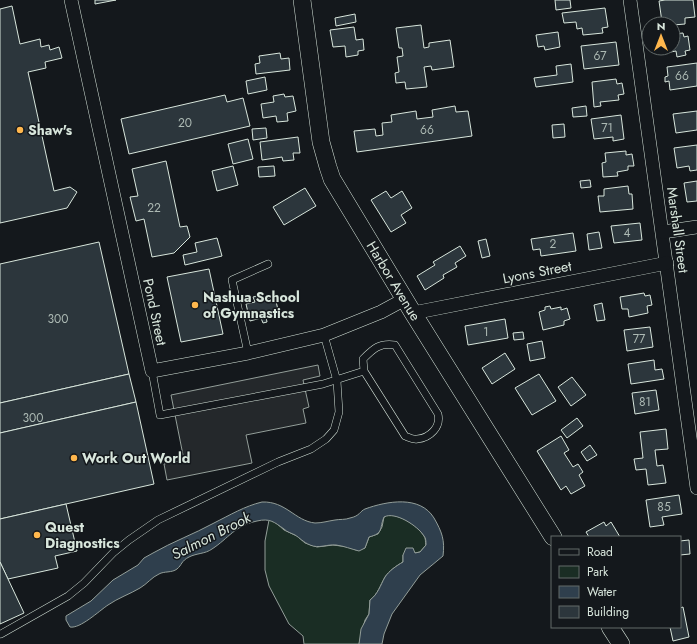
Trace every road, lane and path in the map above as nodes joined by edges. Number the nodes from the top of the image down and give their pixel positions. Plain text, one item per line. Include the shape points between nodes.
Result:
1 (71, 0) edge
2 (302, 0) edge
3 (630, 0) edge
4 (697, 227) edge
5 (663, 232) junction
6 (667, 263) junction
7 (268, 264) dead end
8 (409, 306) junction
9 (324, 335) junction
10 (248, 353) junction
11 (152, 371) junction
12 (364, 371) junction
13 (337, 381) junction
14 (697, 488) edge
15 (552, 536) edge
16 (611, 628) edge
17 (1, 634) dead end
18 (621, 644) edge

1 - 11 street, Pond Street
2 - 8 street, Harbor Avenue via 321,142 328,167 335,184
3 - 5 street, Marshall Street
4 - 5 street
5 - 6 street, Marshall Street
6 - 8 street, Lyons Street
6 - 14 street, Marshall Street
7 - 10 lane via 232,280
8 - 9 street via 381,312
8 - 15 street, Harbor Avenue
9 - 10 street
9 - 13 lane
10 - 11 street
11 - 13 lane via 160,415
12 - 12 lane via 405,436 415,440 426,437 435,430 440,421 438,414 395,345 386,344 374,348 363,359
12 - 13 lane
13 - 17 lane via 339,412 334,430 321,443 158,520 129,540 68,596
16 - 18 street

